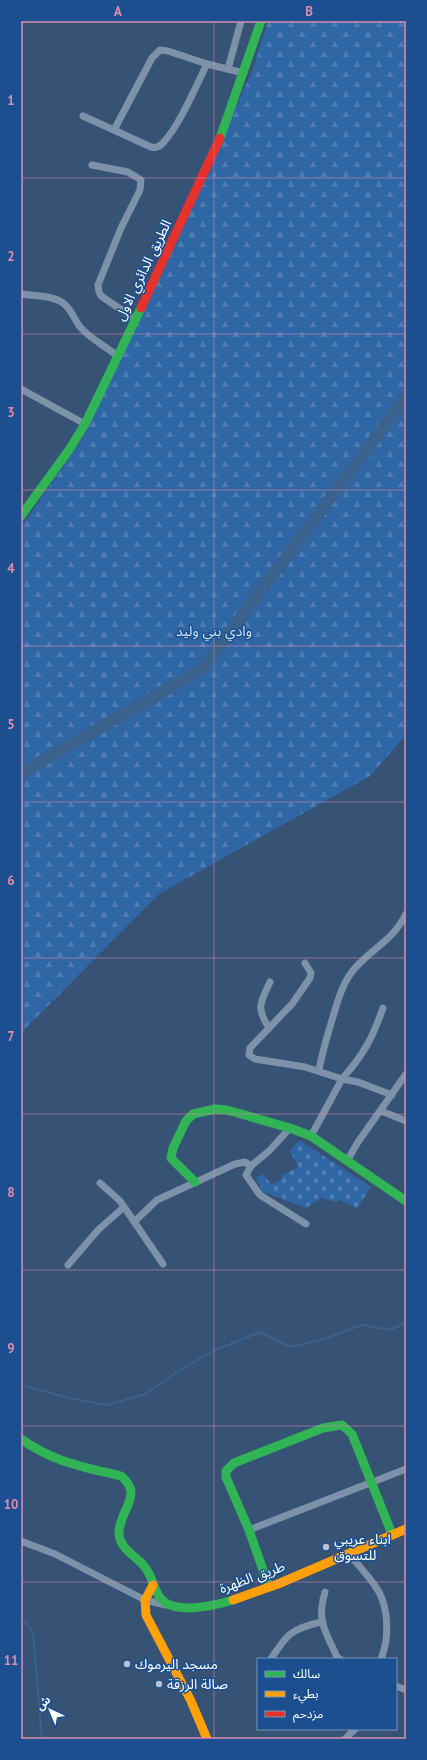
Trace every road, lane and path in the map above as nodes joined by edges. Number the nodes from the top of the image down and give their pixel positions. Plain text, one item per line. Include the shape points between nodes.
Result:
1 (242, 21) edge
2 (261, 21) edge
3 (206, 64) junction
4 (228, 69) junction
5 (244, 73) junction
6 (83, 116) dead end
7 (114, 130) junction
8 (92, 165) dead end
9 (21, 294) edge
10 (135, 319) junction
11 (118, 356) junction
12 (21, 389) edge
13 (85, 424) junction
14 (21, 516) edge
15 (406, 914) edge
16 (305, 963) dead end
17 (270, 982) dead end
18 (383, 1008) dead end
19 (269, 1028) junction
20 (319, 1070) junction
21 (406, 1074) edge
22 (342, 1079) junction
23 (392, 1095) junction
24 (381, 1111) junction
25 (406, 1121) edge
26 (290, 1128) junction
27 (311, 1136) junction
28 (347, 1161) junction
29 (251, 1166) junction
30 (195, 1182) junction
31 (100, 1183) dead end
32 (406, 1201) edge
33 (124, 1207) junction
34 (134, 1222) junction
35 (306, 1224) dead end
36 (163, 1264) dead end
37 (68, 1266) dead end
38 (21, 1439) edge
39 (406, 1469) edge
40 (370, 1482) junction
41 (248, 1530) junction
42 (405, 1530) edge
43 (392, 1534) junction
44 (21, 1541) edge
45 (348, 1553) junction
46 (153, 1585) junction
47 (269, 1587) junction
48 (325, 1592) dead end
49 (145, 1600) junction
50 (168, 1605) junction
51 (321, 1622) junction
52 (272, 1658) edge
53 (338, 1658) edge
54 (380, 1658) edge
55 (354, 1730) edge
56 (207, 1739) edge
57 (345, 1739) edge

1 - 4 street
2 - 5 main road, الطريق الدائري الاول
3 - 4 street
3 - 7 street via 160,50 152,58
3 - 7 street via 177,123 162,144 155,148 151,147
4 - 5 street
5 - 10 main road, الطريق الدائري الاول via 204,175
6 - 7 street
8 - 10 street via 128,172 141,180 140,190 121,228 98,285 101,296
9 - 11 street via 46,297 63,303 71,310 82,330
10 - 11 main road, الطريق الدائري الاول
11 - 13 main road, الطريق الدائري الاول
12 - 13 street
13 - 14 main road, الطريق الدائري الاول
15 - 20 street via 392,935 354,969 341,990
16 - 19 street via 311,973 310,978 292,1004
17 - 19 street via 262,998 260,1012
18 - 22 street via 372,1038
19 - 20 street via 250,1048 252,1058
20 - 22 street
21 - 23 street
22 - 23 street via 358,1082
22 - 27 street
23 - 24 street
24 - 25 street
24 - 28 street
26 - 27 main road
26 - 29 street
26 - 30 main road via 227,1110 209,1110 193,1114 186,1121 171,1153 174,1162
27 - 28 main road
28 - 32 main road
29 - 30 street via 241,1162
29 - 35 street via 246,1175 260,1195
30 - 34 street via 157,1200
31 - 33 street
33 - 34 street
33 - 37 street via 98,1230
34 - 36 street
38 - 46 main road via 59,1461 121,1476 126,1480 131,1489 131,1496 120,1525 120,1538 127,1551 145,1568
39 - 40 street
40 - 41 street
40 - 41 main road via 352,1434 342,1425 323,1428 234,1463 226,1471 226,1477
40 - 43 main road
41 - 47 main road
42 - 43 main road, طريق الظهرة
43 - 45 main road, طريق الظهرة
44 - 49 street via 55,1554
45 - 47 main road, طريق الظهرة
45 - 54 street via 379,1592 383,1601 387,1643
46 - 49 main road
46 - 50 main road
47 - 50 main road, طريق الظهرة via 237,1600 215,1605 183,1608
48 - 51 street via 321,1604
49 - 50 street
49 - 56 main road via 146,1615
51 - 52 street via 293,1631 282,1641
51 - 53 street
55 - 57 street

